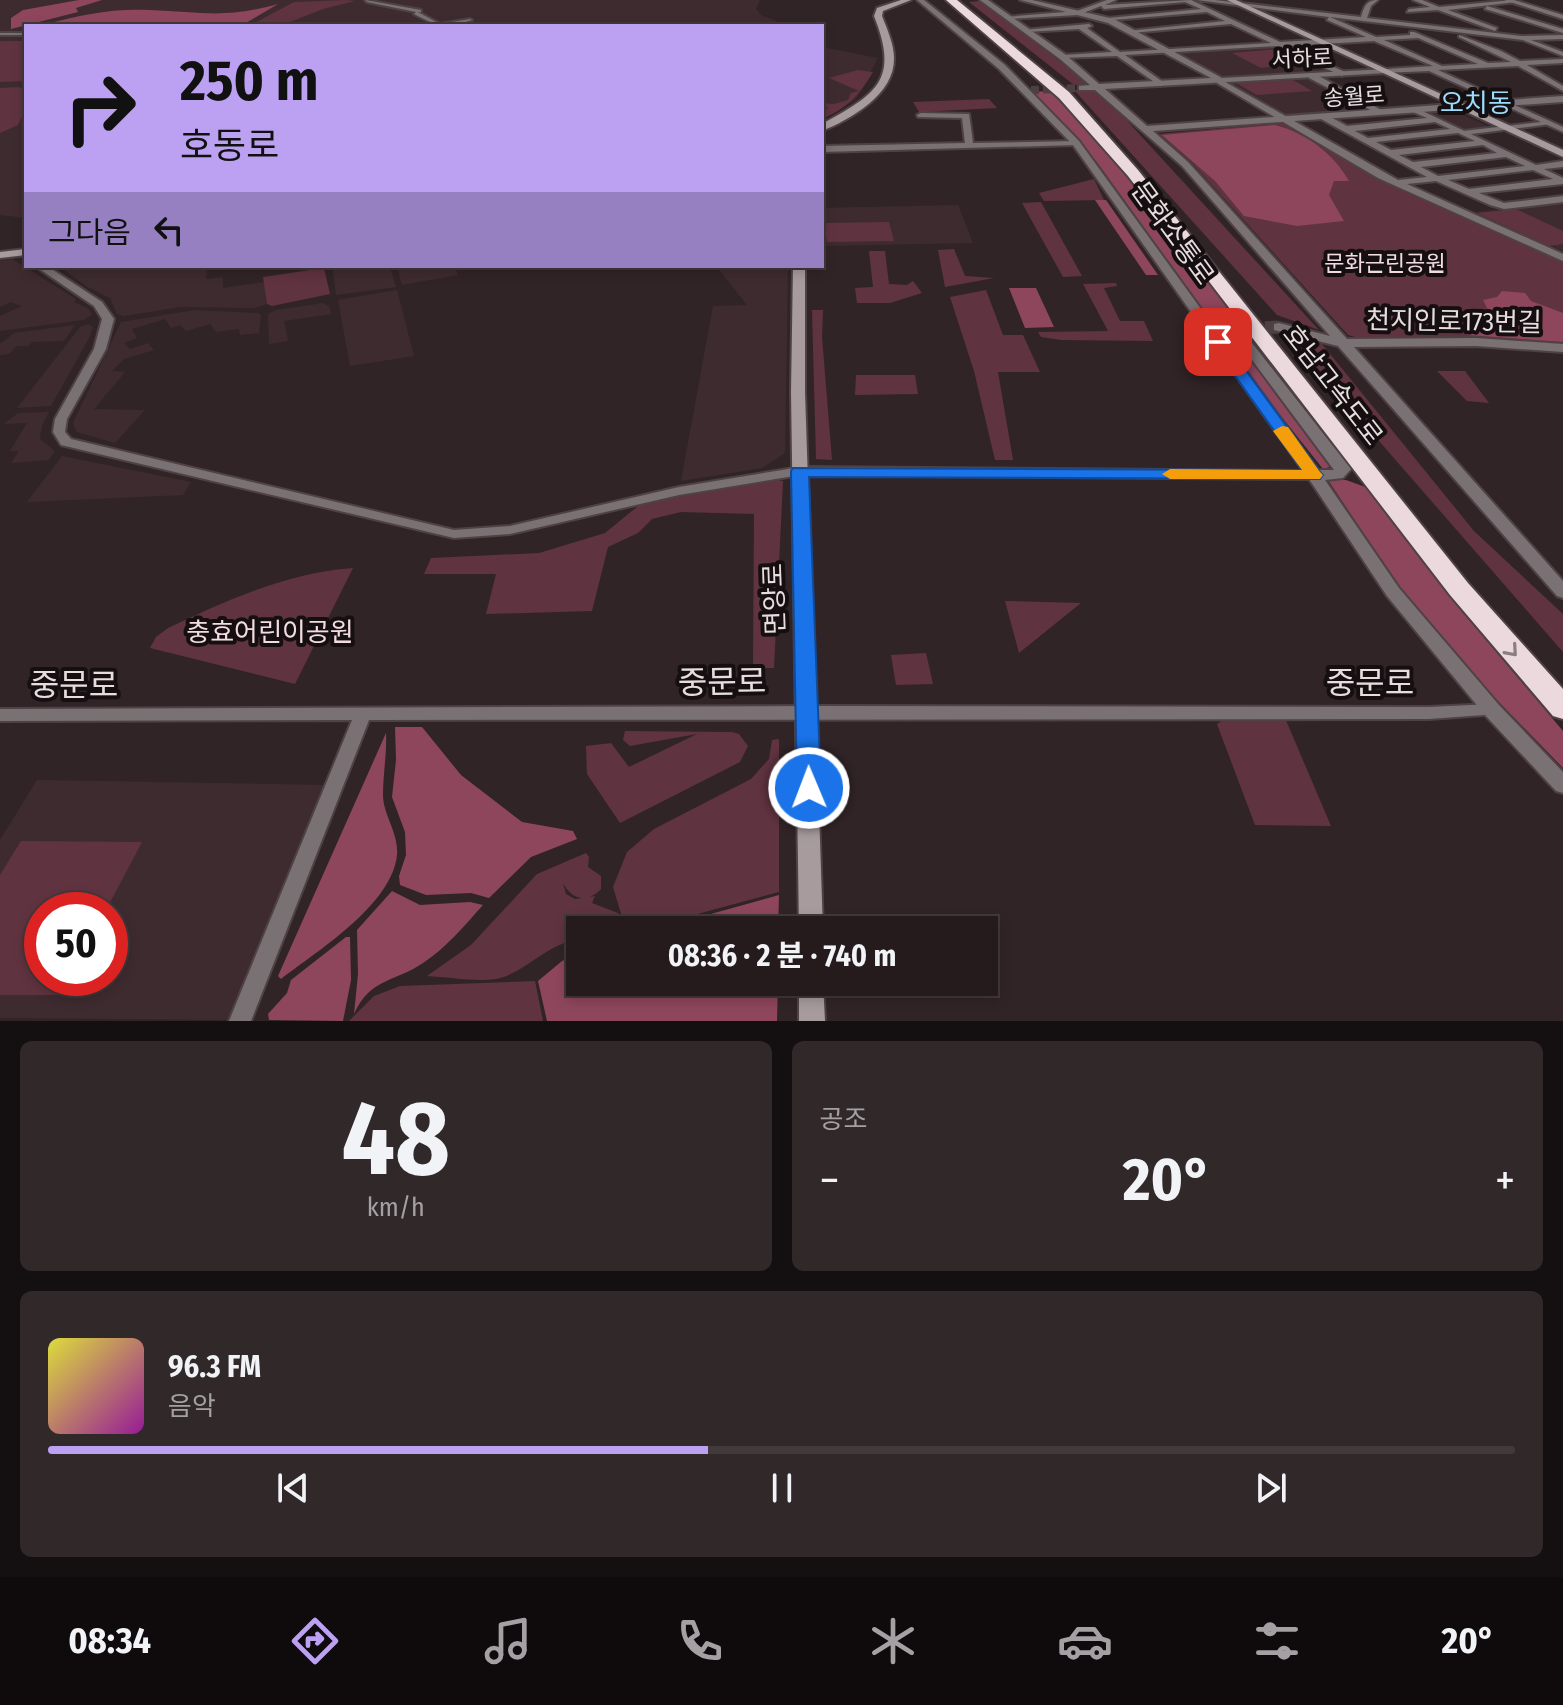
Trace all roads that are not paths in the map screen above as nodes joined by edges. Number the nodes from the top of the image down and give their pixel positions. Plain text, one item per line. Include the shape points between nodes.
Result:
1 (908, 0) edge
2 (920, 0) edge
3 (951, 0) edge
4 (960, 0) edge
5 (983, 0) edge
6 (1023, 0) edge
7 (1113, 0) edge
8 (1187, 0) edge
9 (1200, 0) edge
10 (1230, 0) edge
11 (1268, 0) edge
12 (1375, 0) edge
13 (1416, 0) edge
14 (367, 1) edge
15 (1510, 1) edge
16 (1479, 5) junction
17 (1096, 6) junction
18 (1250, 7) junction
19 (1438, 8) junction
20 (1209, 11) junction
21 (1409, 11) dead end
22 (1314, 12) junction
23 (1078, 13) junction
24 (1008, 17) junction
25 (1563, 17) edge
26 (424, 18) junction
27 (1364, 18) junction
28 (1101, 19) junction
29 (470, 20) dead end
30 (1382, 21) junction
31 (1233, 22) junction
32 (424, 24) edge
33 (434, 24) edge
34 (449, 24) edge
35 (1117, 24) junction
36 (1080, 26) junction
37 (1180, 27) junction
38 (1439, 28) junction
39 (1026, 30) junction
40 (1131, 31) junction
41 (0, 34) edge
42 (24, 34) edge
43 (1421, 36) junction
44 (1563, 36) edge
45 (1521, 38) junction
46 (1375, 39) junction
47 (1322, 42) junction
48 (1277, 43) junction
49 (1220, 47) junction
50 (1169, 52) junction
51 (1121, 54) junction
52 (1563, 54) edge
53 (1063, 57) junction
54 (1563, 61) edge
55 (1522, 64) junction
56 (1489, 65) junction
57 (1443, 68) junction
58 (1430, 69) junction
59 (1386, 71) junction
60 (1342, 74) junction
61 (1312, 76) junction
62 (1220, 81) junction
63 (1160, 84) junction
64 (1099, 87) junction
65 (1082, 88) tunnel mouth
66 (1563, 89) edge
67 (1563, 99) edge
68 (1503, 103) junction
69 (1461, 107) junction
70 (1416, 110) junction
71 (1381, 112) junction
72 (921, 115) dead end
73 (1563, 115) edge
74 (1324, 117) junction
75 (1534, 117) junction
76 (1285, 119) junction
77 (1436, 120) junction
78 (1549, 123) junction
79 (824, 125) edge
80 (1507, 128) junction
81 (1147, 129) junction
82 (1346, 129) junction
83 (1563, 130) edge
84 (1461, 132) junction
85 (1367, 141) junction
86 (1076, 143) junction
87 (1483, 143) junction
88 (969, 146) junction
89 (824, 149) edge
90 (1390, 153) junction
91 (1507, 154) junction
92 (1563, 154) edge
93 (1563, 164) edge
94 (1412, 165) junction
95 (1533, 167) junction
96 (1436, 178) junction
97 (1562, 181) edge
98 (1396, 183) junction
99 (1468, 192) junction
100 (1563, 199) edge
101 (1504, 206) junction
102 (1460, 212) junction
103 (24, 254) edge
104 (0, 255) edge
105 (1563, 258) edge
106 (43, 268) edge
107 (799, 268) edge
108 (1279, 327) tunnel mouth
109 (1245, 329) dead end
110 (1343, 343) junction
111 (1563, 348) edge
112 (800, 471) junction
113 (1314, 475) junction
114 (1562, 593) edge
115 (1563, 686) edge
116 (1563, 708) edge
117 (1492, 710) junction
118 (808, 712) junction
119 (363, 714) junction
120 (0, 715) edge
121 (1563, 785) edge
122 (811, 916) edge
123 (811, 996) edge
124 (240, 1021) edge
125 (812, 1021) edge

1 - 79 main road via 880,10 878,16 890,61 880,88 868,103
2 - 86 street, 문화소통로 via 1028,90
3 -> 116 highway, 호남고속도로 via 1064,95 1133,173 1459,589
4 - 115 highway, 호남고속도로 via 1071,93 1139,167 1411,507
5 - 24 street
6 - 23 street
7 - 17 street
8 - 17 street
8 - 20 street
9 - 18 street
10 - 18 main road, 서하로
11 - 18 street
12 - 27 street
13 - 19 street
14 - 26 street via 418,12
15 - 16 street
15 - 25 street
16 - 19 street
16 - 44 street
17 - 23 street
18 - 22 street
18 - 47 main road, 서하로
19 - 21 street
19 - 45 street
20 - 28 street
20 - 31 street
22 - 27 street
22 - 46 street
23 - 24 street
23 - 28 street
24 - 39 street
26 - 32 street
26 - 33 street
27 - 30 street
28 - 35 street
29 - 34 street
30 - 38 street
30 - 43 street
31 - 37 street
31 - 48 street
35 - 36 street
35 - 40 street
36 - 39 street
36 - 51 street
37 - 40 street
37 - 49 street
38 - 45 street
38 - 55 street
39 - 53 street
40 - 50 street
41 - 42 street
43 - 46 street
43 - 56 street
44 - 45 street
45 - 52 street
46 - 47 street
46 - 57 street
47 - 48 street
47 - 59 main road, 서하로
48 - 49 street
48 - 60 street
49 - 50 street
50 - 51 street
50 - 62 street
51 - 53 street
51 - 63 street
53 - 64 street
54 - 55 street
55 - 56 street
55 - 66 street
56 - 57 street
57 - 58 street
58 - 59 street
58 - 68 street
59 - 60 street, 서하로
59 - 69 main road, 서하로
60 - 61 street, 서하로
61 - 62 street, 서하로
61 - 71 street
62 - 63 street, 서하로
62 - 76 street
63 - 64 street, 서하로
64 - 65 street, 서하로
64 - 81 street
67 - 68 street, 송월로
68 - 69 street, 송월로
68 - 75 street
69 - 70 street, 송월로
69 - 80 main road, 서하로
70 - 71 street, 송월로
70 - 77 street
71 - 74 street, 송월로
72 - 88 street via 966,116
73 - 75 street
74 - 76 street, 송월로
74 - 82 street
75 - 78 street
76 - 81 street, 송월로
76 - 98 street
77 - 82 street
77 - 84 street
78 - 80 street
78 - 83 street
80 - 84 street
80 - 92 main road, 서하로
81 - 110 street via 1185,164
82 - 85 street
84 - 85 street
84 - 87 street
85 - 90 street
86 - 88 street
86 - 113 street, 문화소통로
87 - 90 street
87 - 91 street
88 - 89 street
90 - 94 street
91 - 94 street
91 - 95 street
93 - 95 street
94 - 96 street
95 - 96 street
95 - 97 street
96 - 98 street
96 - 99 street
97 - 99 street
98 - 102 street
99 - 101 street
100 - 101 street
101 - 102 street
102 - 105 street
103 - 104 main road
106 - 112 street via 98,304 108,319 100,349 59,426 60,436 78,447 467,534 510,530 679,491
107 - 112 main road, 면앙로
108 - 110 street, 천지인로173번길
109 - 113 street via 1238,333 1343,469 1338,475
110 - 111 street, 천지인로173번길 via 1476,342
110 - 114 street
112 - 113 street
112 - 118 main road, 면앙로
113 - 117 street, 문화소통로 via 1393,592
117 - 118 street, 중문로
117 - 121 street, 문화소통로
118 - 119 street, 중문로
118 - 122 main road, 면앙로
119 - 120 street, 중문로
119 - 124 street
123 - 125 main road

